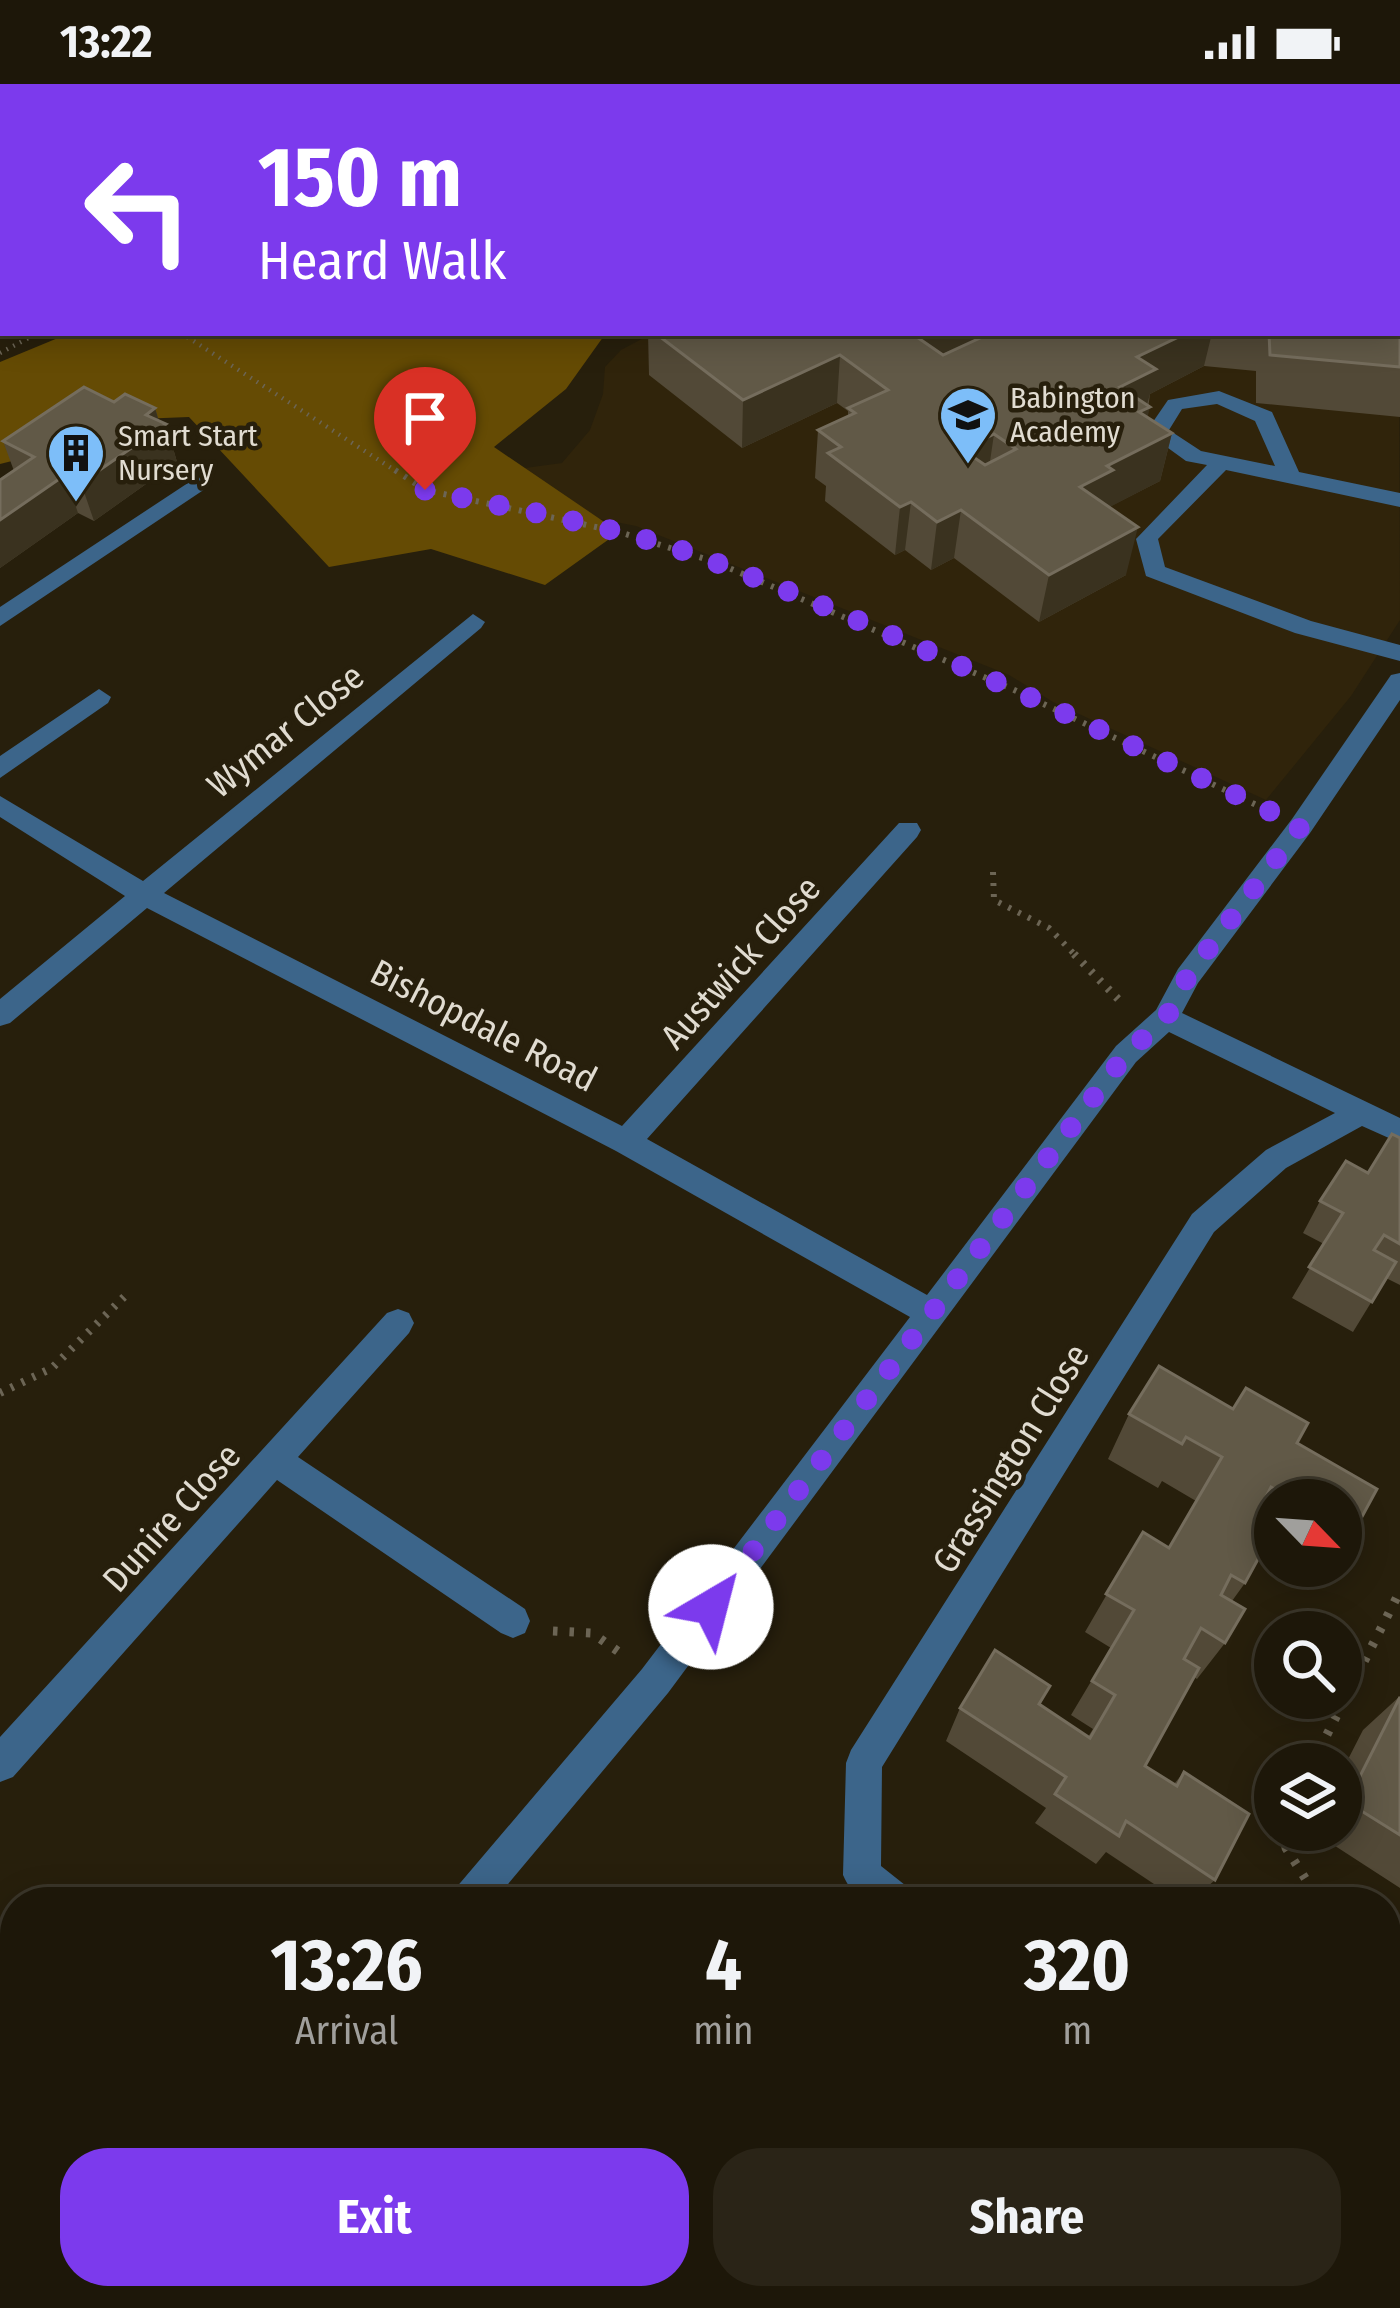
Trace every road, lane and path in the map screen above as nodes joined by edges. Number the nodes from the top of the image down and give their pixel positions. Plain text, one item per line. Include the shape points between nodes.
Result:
1 (33, 336) edge
2 (187, 336) edge
3 (0, 352) edge
4 (1221, 462) junction
5 (1290, 477) junction
6 (197, 484) dead end
7 (1400, 500) edge
8 (0, 618) edge
9 (472, 622) dead end
10 (1400, 653) edge
11 (1400, 681) edge
12 (99, 697) dead end
13 (0, 769) edge
14 (0, 806) edge
15 (1301, 826) junction
16 (908, 830) dead end
17 (993, 872) dead end
18 (142, 894) junction
19 (0, 1015) edge
20 (1159, 1025) junction
21 (1359, 1114) junction
22 (1400, 1131) edge
23 (626, 1142) junction
24 (128, 1293) dead end
25 (933, 1313) junction
26 (398, 1323) dead end
27 (0, 1394) edge
28 (275, 1460) junction
29 (1400, 1591) edge
30 (513, 1621) joint
31 (655, 1681) junction
32 (1323, 1743) edge
33 (0, 1763) edge
34 (1288, 1851) edge
35 (481, 1887) edge
36 (878, 1887) edge
37 (1311, 1887) edge

1 - 3 path
2 - 15 path via 425,490 716,562
4 - 5 street
4 - 5 street via 1194,456 1157,432 1174,404 1220,397 1264,417
4 - 10 street via 1203,488 1162,514 1147,539 1154,571 1303,627
5 - 7 street
6 - 8 street
9 - 18 street, Wymar Close
11 - 15 street
12 - 13 street
14 - 18 street, Bishopdale Road
15 - 20 street
16 - 23 street, Austwick Close
17 - 20 path via 994,900 1049,928
18 - 19 street, Wymar Close
18 - 23 street, Bishopdale Road
20 - 21 street
20 - 25 street via 1126,1054
21 - 22 street
21 - 36 street, Grassington Close via 1276,1159 1203,1223 865,1763 862,1875
23 - 25 street, Bishopdale Road
24 - 27 path via 52,1368
25 - 31 street
26 - 28 street, Dunire Close
28 - 30 street
28 - 33 street, Dunire Close
29 - 32 path
30 - 31 path via 535,1633 592,1633
31 - 35 street
34 - 37 path

